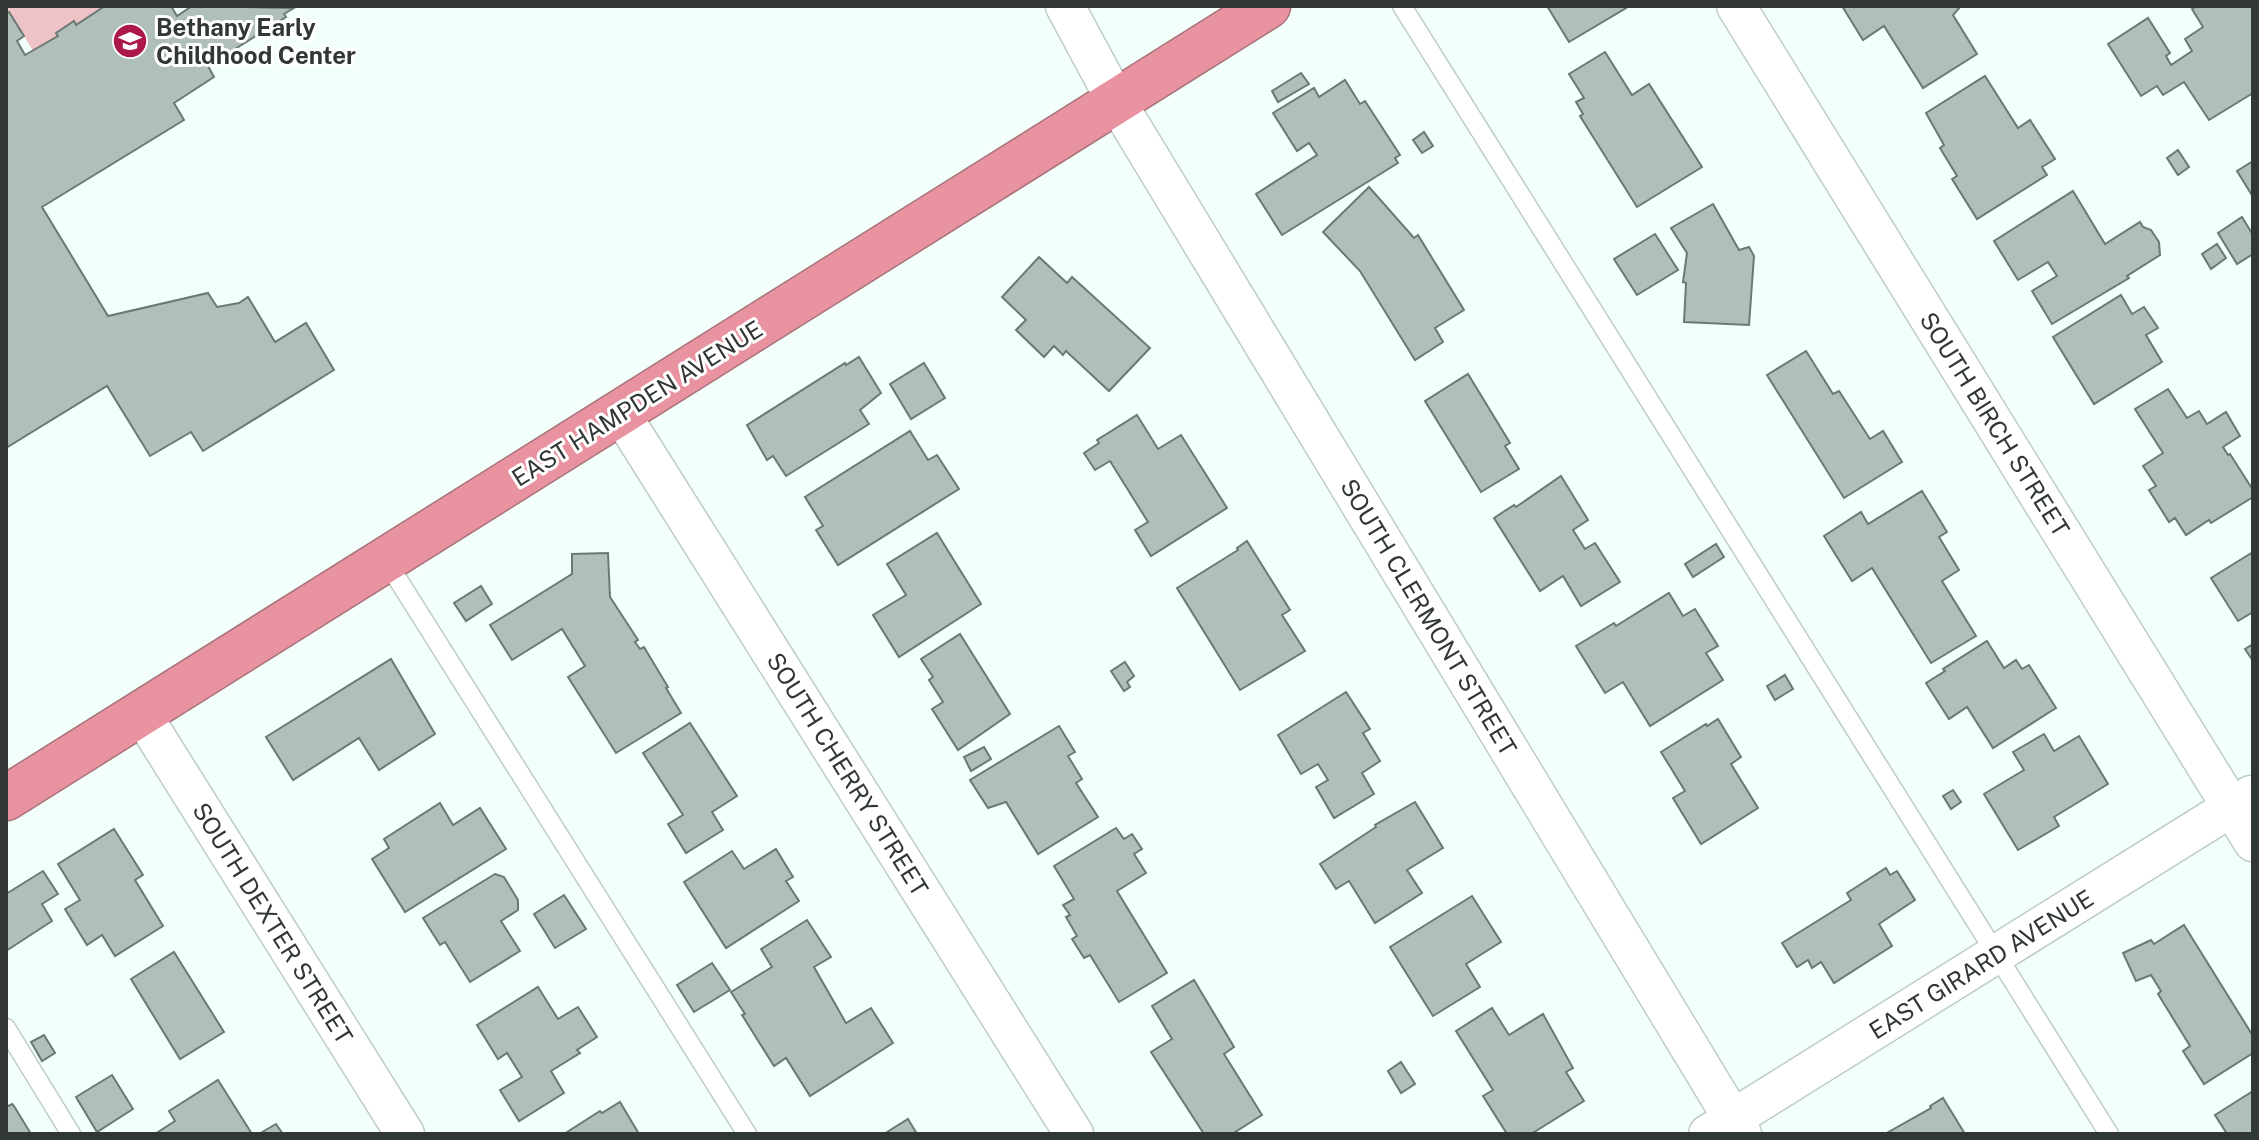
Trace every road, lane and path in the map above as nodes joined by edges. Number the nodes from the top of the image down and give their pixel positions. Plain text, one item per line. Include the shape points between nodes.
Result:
1 (1065, 6) edge
2 (1268, 6) edge
3 (1402, 6) edge
4 (1736, 6) edge
5 (1116, 101) junction
6 (621, 414) junction
7 (385, 559) junction
8 (141, 713) junction
9 (6, 798) edge
10 (2242, 800) edge
11 (2253, 842) edge
12 (1997, 953) junction
13 (6, 1028) edge
14 (1727, 1129) edge
15 (71, 1134) edge
16 (405, 1134) edge
17 (747, 1134) edge
18 (1074, 1134) edge
19 (2109, 1134) edge

1 - 5 street, SOUTH CLERMONT STREET
2 - 5 highway, EAST HAMPDEN AVENUE
3 - 12 lane
4 - 10 street, SOUTH BIRCH STREET
5 - 6 highway, EAST HAMPDEN AVENUE
5 - 14 street, SOUTH CLERMONT STREET
6 - 7 highway, EAST HAMPDEN AVENUE
6 - 18 street, SOUTH CHERRY STREET
7 - 8 highway, EAST HAMPDEN AVENUE
7 - 17 lane
8 - 9 highway, EAST HAMPDEN AVENUE
8 - 16 street, SOUTH DEXTER STREET
10 - 11 street, SOUTH BIRCH STREET
10 - 12 street, EAST GIRARD AVENUE
12 - 14 street, EAST GIRARD AVENUE
12 - 19 lane
13 - 15 lane

